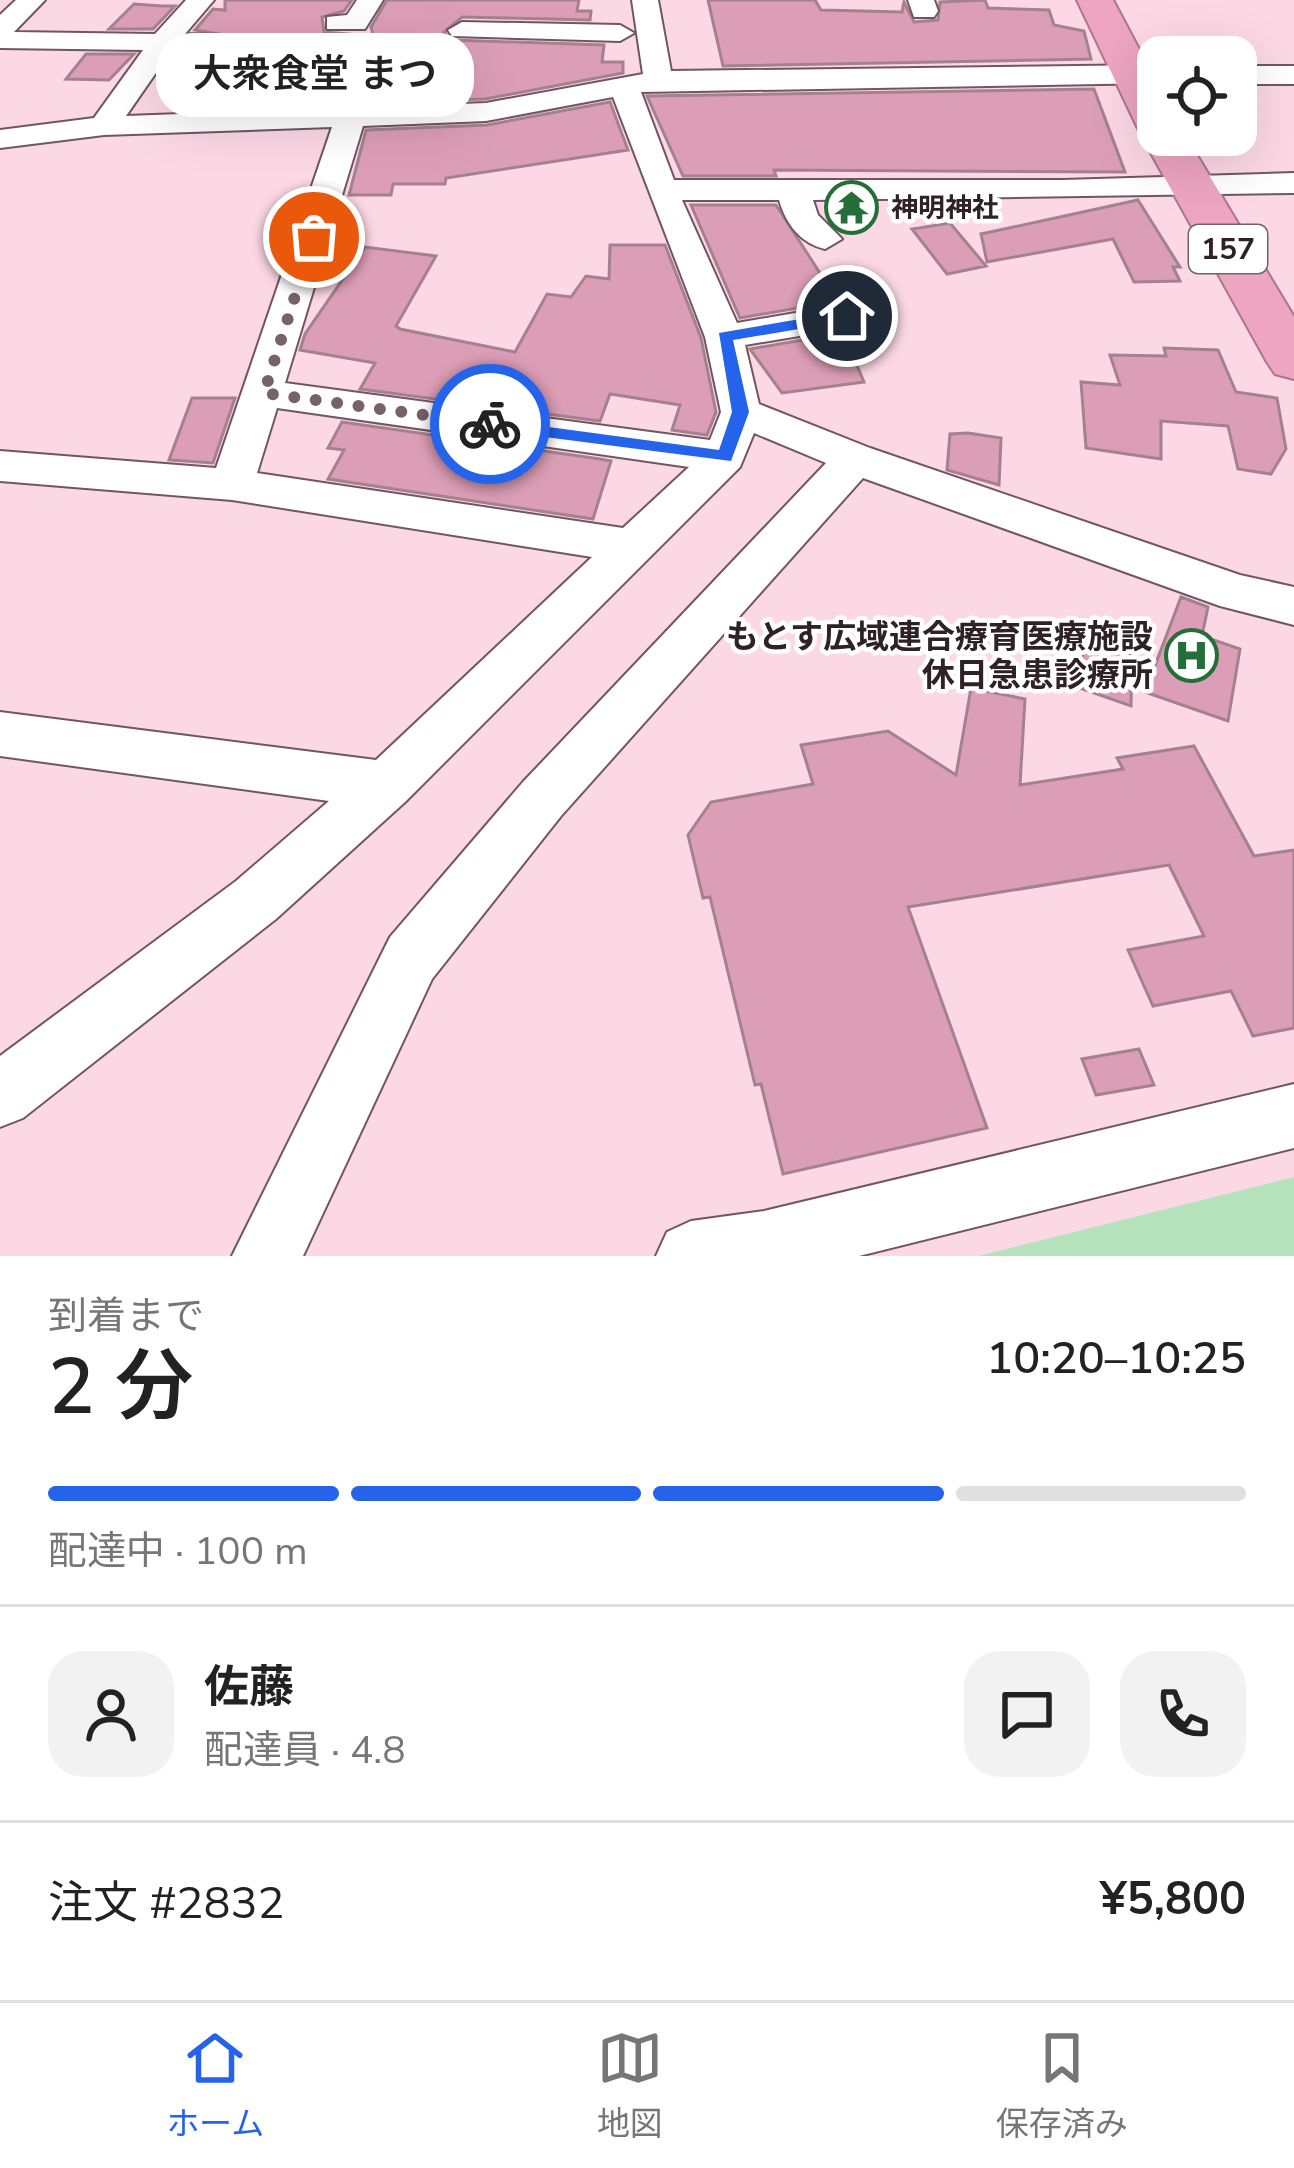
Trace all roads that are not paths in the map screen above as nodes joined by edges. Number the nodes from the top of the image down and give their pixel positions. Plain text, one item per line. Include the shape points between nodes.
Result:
1 (32, 0) edge
2 (201, 0) edge
3 (370, 0) edge
4 (607, 0) edge
5 (645, 0) edge
6 (1095, 0) edge
7 (337, 22) dead end
8 (0, 30) edge
9 (462, 30) dead end
10 (620, 33) junction
11 (650, 34) junction
12 (0, 40) edge
13 (163, 42) junction
14 (1137, 63) edge
15 (1137, 74) edge
16 (1257, 75) edge
17 (1294, 75) edge
18 (658, 80) junction
19 (625, 88) junction
20 (350, 119) junction
21 (104, 126) junction
22 (0, 140) edge
23 (1175, 156) edge
24 (1294, 183) edge
25 (1191, 185) junction
26 (792, 187) junction
27 (661, 190) junction
28 (825, 239) dead end
29 (847, 316) dead end
30 (724, 337) junction
31 (1294, 362) edge
32 (264, 393) junction
33 (740, 412) junction
34 (725, 457) junction
35 (855, 459) junction
36 (0, 466) edge
37 (232, 485) junction
38 (638, 547) junction
39 (1294, 606) edge
40 (0, 734) edge
41 (386, 785) junction
42 (0, 1095) edge
43 (1294, 1116) edge
44 (267, 1256) edge
45 (691, 1256) edge

1 - 8 street
2 - 13 street
3 - 7 street via 355,23
4 - 10 street
5 - 11 street
6 - 14 highway
9 - 10 street
10 - 11 street
11 - 18 street
12 - 13 street
13 - 20 street via 223,43 291,63 380,69 369,110
13 - 21 street
15 - 18 street
16 - 17 street
18 - 19 street
19 - 20 street via 486,112
19 - 27 street
20 - 21 street
20 - 32 street
21 - 22 street
23 - 25 highway, 157
24 - 25 street
25 - 26 street
25 - 31 highway, 157
26 - 27 street
26 - 28 street via 802,219
27 - 30 street
29 - 30 street
30 - 33 street
32 - 34 street
32 - 37 street
33 - 34 street
33 - 35 street
34 - 38 street
35 - 39 street
35 - 44 street via 542,799 411,958
36 - 37 street
37 - 38 street
38 - 41 street
40 - 41 street
41 - 42 street via 256,900
43 - 45 street

